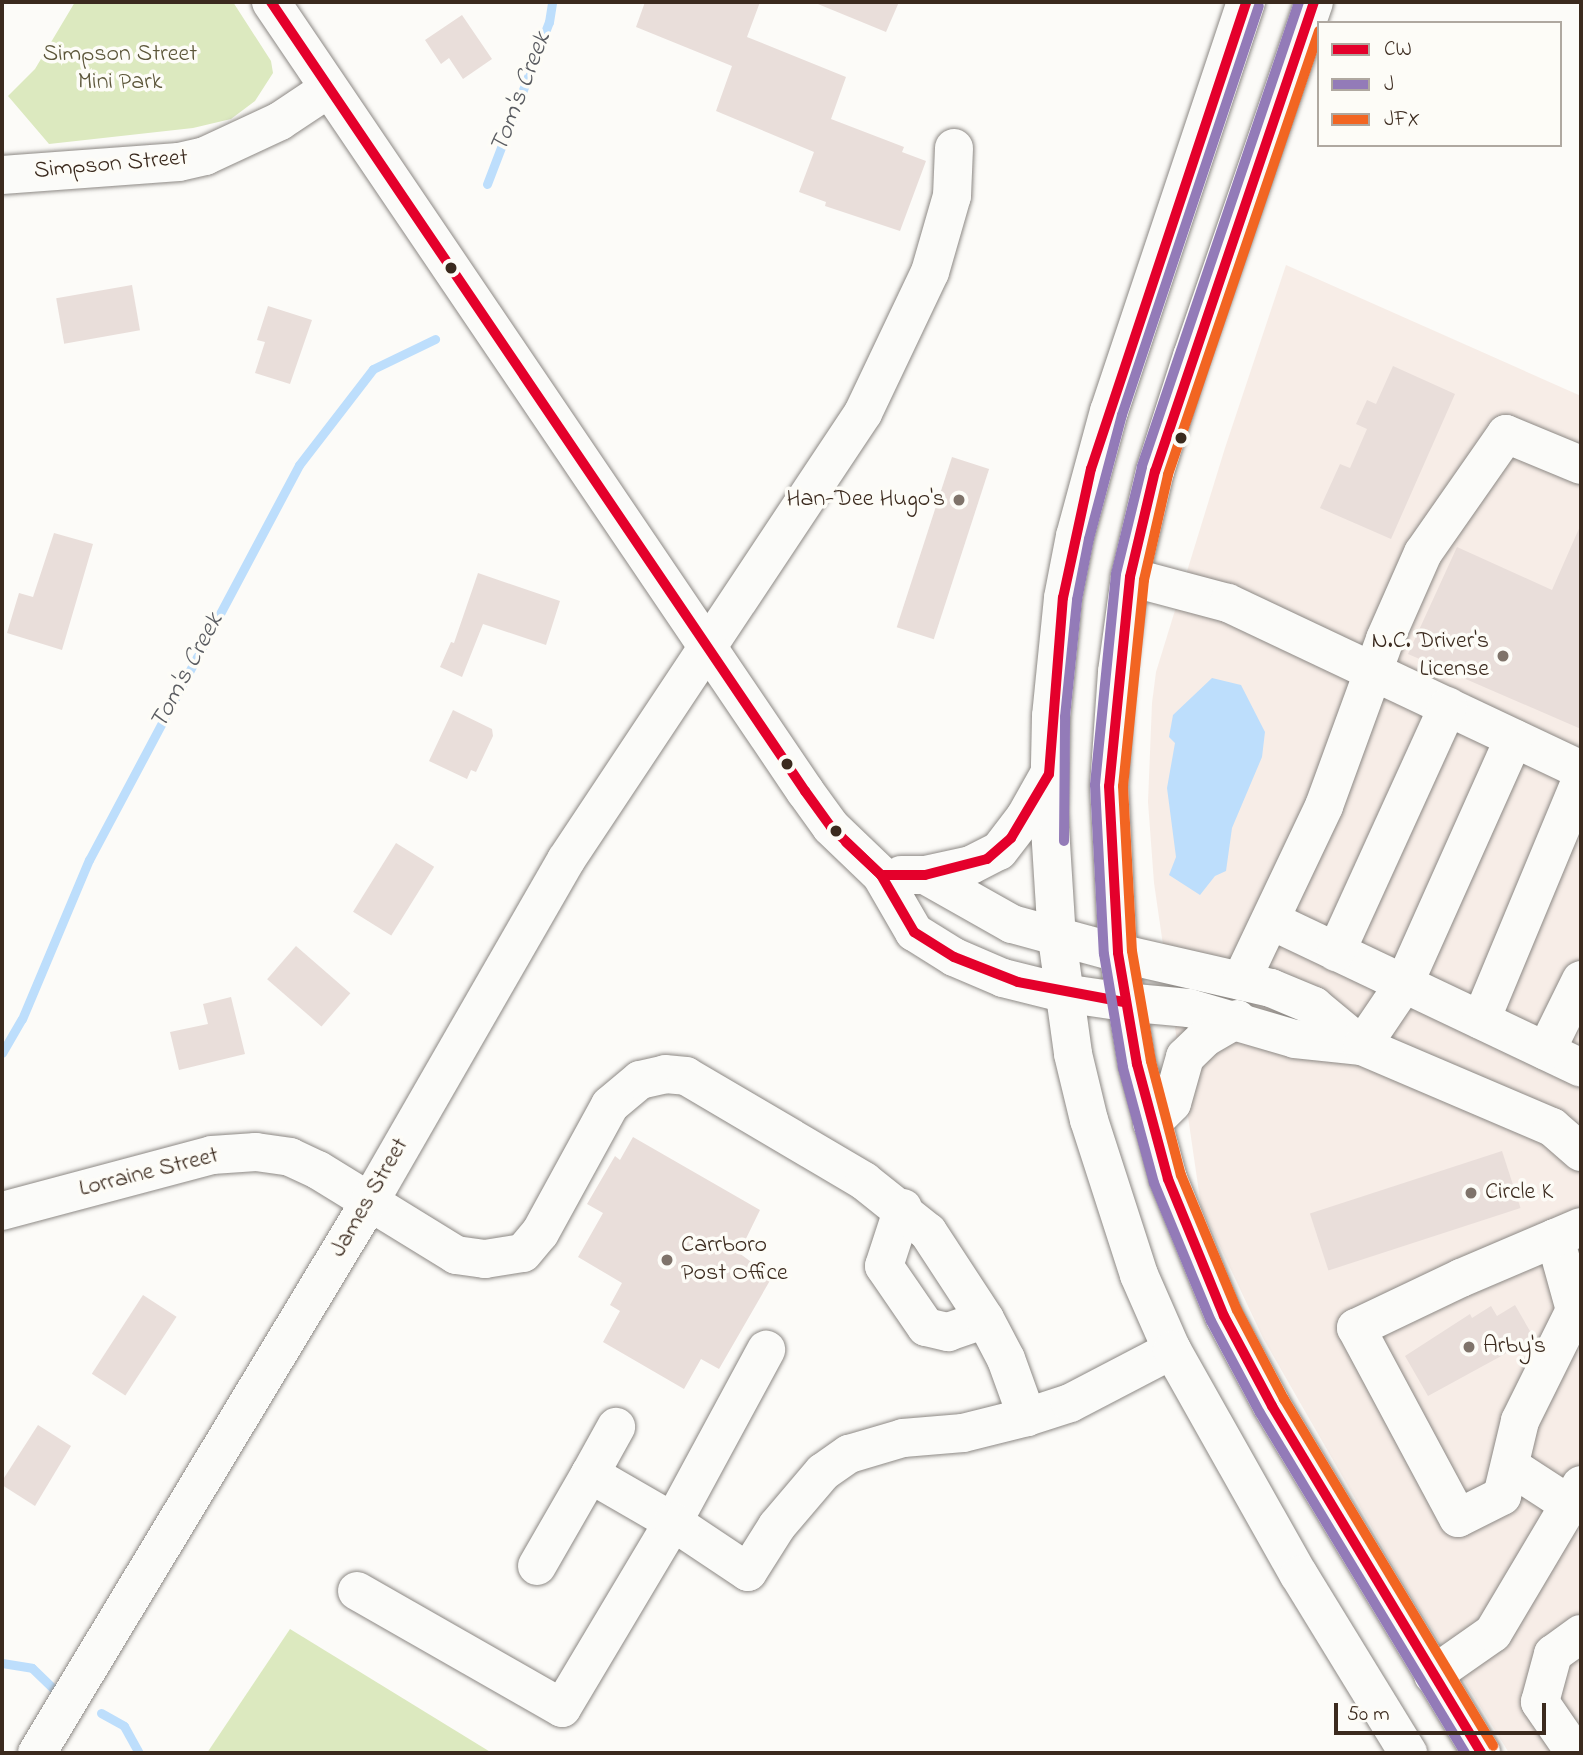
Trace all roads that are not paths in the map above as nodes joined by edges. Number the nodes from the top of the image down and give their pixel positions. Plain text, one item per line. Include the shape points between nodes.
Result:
1 (271, 2) edge
2 (1245, 2) edge
3 (1314, 2) edge
4 (328, 89) junction
5 (954, 148) dead end
6 (2, 176) edge
7 (1581, 465) edge
8 (1130, 577) junction
9 (705, 645) junction
10 (1376, 673) junction
11 (1448, 706) junction
12 (1514, 737) junction
13 (1581, 770) edge
14 (1049, 774) junction
15 (1581, 780) edge
16 (881, 875) junction
17 (925, 875) junction
18 (1272, 921) junction
19 (1057, 938) junction
20 (1336, 951) junction
21 (1118, 953) junction
22 (1581, 980) edge
23 (1241, 981) junction
24 (1404, 984) junction
25 (1063, 993) junction
26 (1124, 1002) junction
27 (1237, 1019) junction
28 (1481, 1020) junction
29 (1362, 1046) junction
30 (1546, 1051) junction
31 (1581, 1068) edge
32 (1152, 1124) junction
33 (1581, 1152) edge
34 (370, 1201) junction
35 (903, 1208) junction
36 (2, 1210) edge
37 (1568, 1233) edge
38 (985, 1319) junction
39 (765, 1350) dead end
40 (1172, 1350) junction
41 (1027, 1417) junction
42 (615, 1427) dead end
43 (1510, 1466) junction
44 (590, 1474) junction
45 (1576, 1495) edge
46 (673, 1522) junction
47 (537, 1566) dead end
48 (357, 1591) dead end
49 (1581, 1634) edge
50 (1433, 1675) junction
51 (37, 1753) edge
52 (1408, 1753) edge
53 (1481, 1753) edge
54 (1574, 1753) edge

1 - 4 main road
2 - 14 main road via 1091,469 1063,598
3 - 8 main road via 1159,458
4 - 6 main road, Simpson Street via 279,121 205,156
4 - 9 main road
5 - 9 main road, James Street via 952,196 930,272 863,413
7 - 10 main road via 1506,434 1423,553 1385,639
8 - 10 main road via 1228,603
8 - 21 main road via 1109,786
9 - 16 main road via 831,827
9 - 34 main road, James Street via 566,860
10 - 11 main road
10 - 18 main road
11 - 12 main road
11 - 20 main road
12 - 13 main road
12 - 24 main road
14 - 17 main road via 1026,817 999,850 971,865
14 - 19 main road
15 - 28 main road
16 - 17 main road
16 - 25 main road via 914,932 954,957 1003,978
17 - 19 main road via 1013,924
18 - 20 main road
18 - 23 main road
19 - 21 main road
19 - 25 main road
20 - 24 main road
21 - 23 main road
21 - 26 main road
22 - 30 main road
23 - 29 main road via 1314,1006
24 - 28 main road
24 - 29 main road
25 - 26 main road
25 - 40 main road via 1076,1067 1112,1203
26 - 27 main road via 1189,1008
26 - 32 main road
27 - 29 main road via 1295,1038
27 - 32 main road via 1206,1037 1185,1057 1172,1103
28 - 30 main road
29 - 33 main road via 1552,1127
30 - 31 main road
32 - 50 main road via 1193,1245 1247,1361
34 - 35 main road, Lorraine Street via 456,1255 485,1259 523,1253 540,1233 610,1105 640,1080 665,1074 686,1076
34 - 36 main road, Lorraine Street via 290,1157 256,1152 212,1155
34 - 51 main road, James Street
35 - 38 main road via 941,1249
35 - 38 main road via 884,1266 926,1327 948,1332
37 - 43 main road via 1575,1310 1520,1422
37 - 43 main road via 1356,1328 1458,1518 1502,1496
38 - 41 main road via 1006,1359
39 - 46 main road
40 - 41 main road via 1070,1403
40 - 52 main road via 1299,1574
41 - 46 main road via 962,1433 904,1438 849,1454 823,1472 748,1572
42 - 44 main road
43 - 45 main road
44 - 46 main road
44 - 47 main road
45 - 50 main road via 1493,1633
46 - 48 main road via 562,1709
49 - 54 main road via 1553,1654 1539,1702
50 - 53 main road

